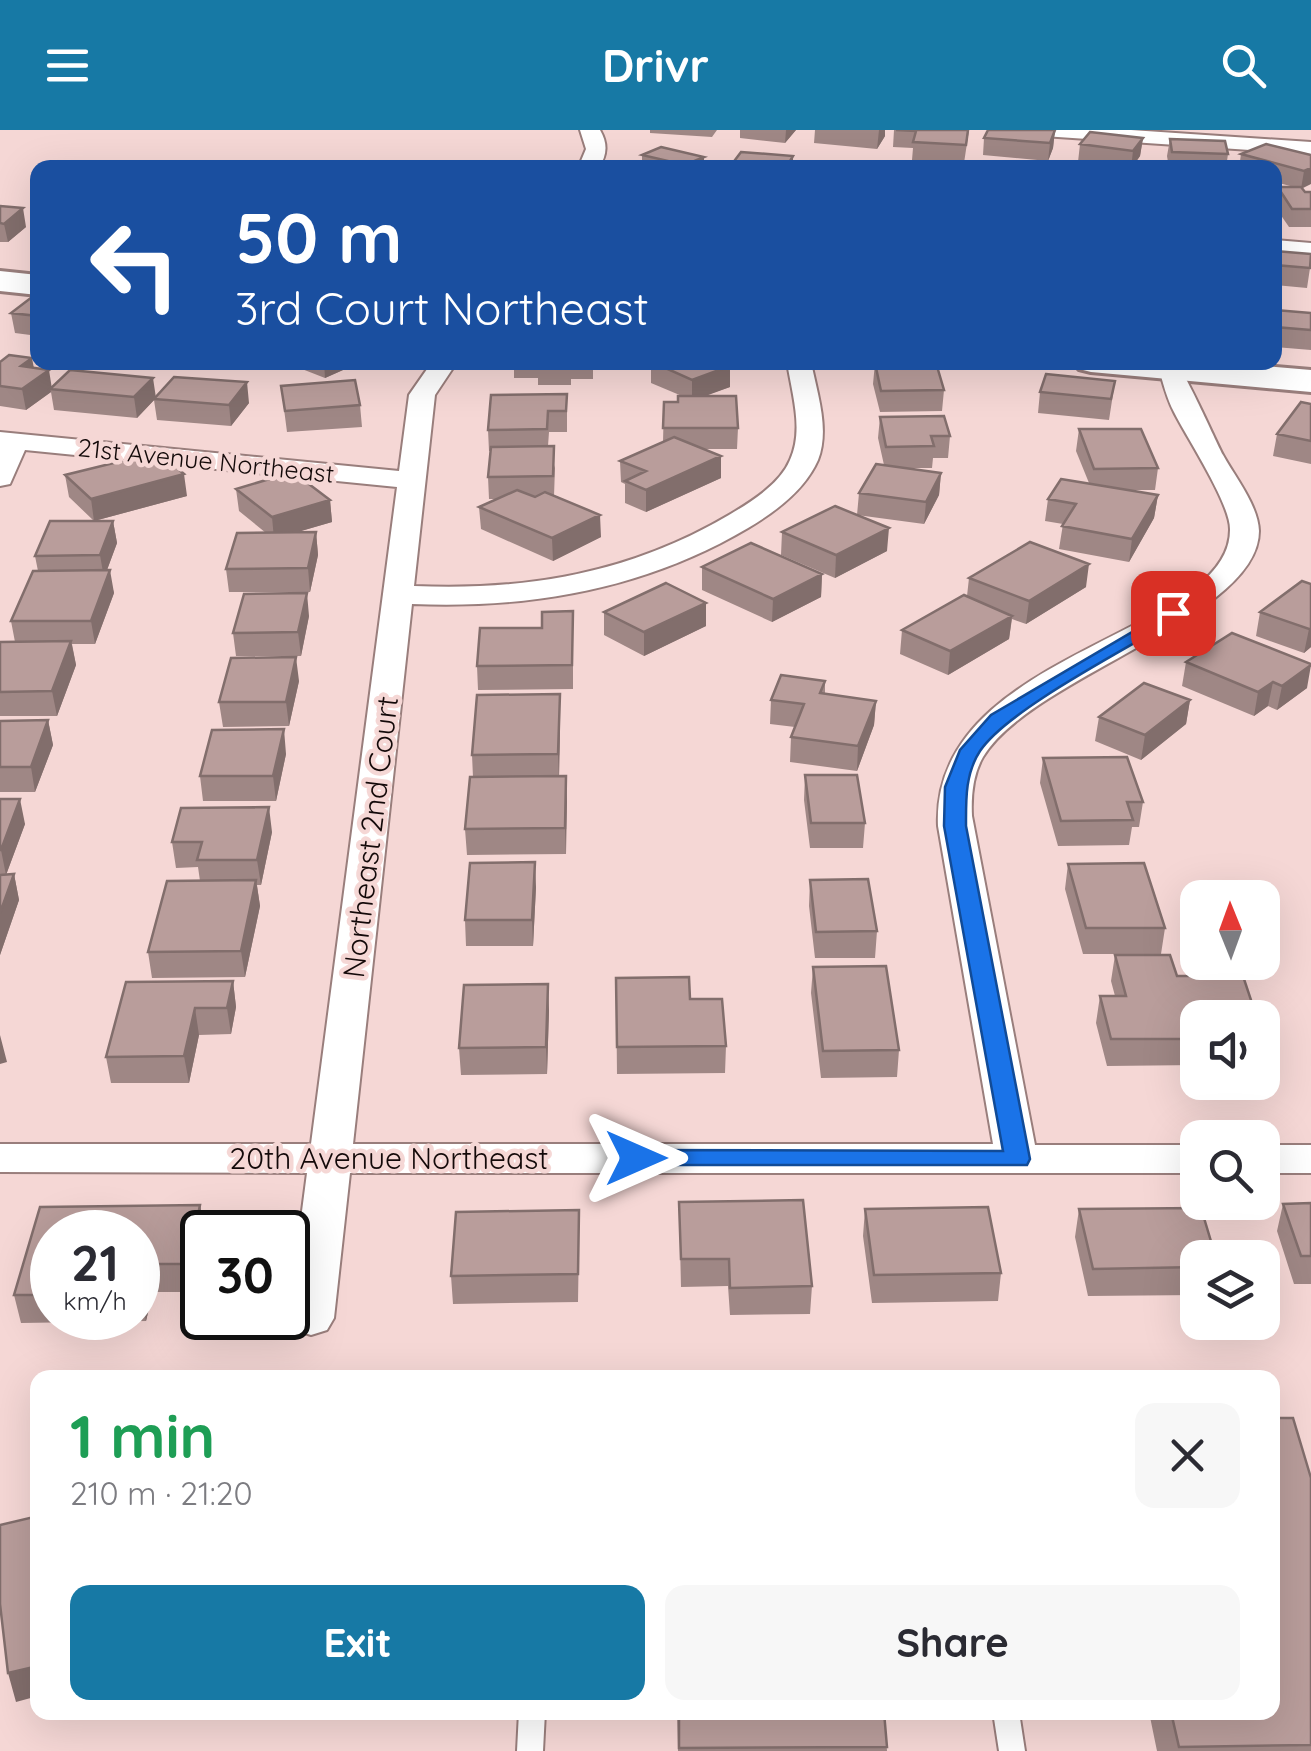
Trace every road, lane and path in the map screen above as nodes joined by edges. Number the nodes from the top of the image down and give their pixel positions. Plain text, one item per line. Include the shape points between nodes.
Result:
1 (590, 130) edge
2 (1043, 130) edge
3 (1311, 148) edge
4 (593, 160) edge
5 (1282, 248) edge
6 (1311, 250) edge
7 (0, 281) edge
8 (30, 283) edge
9 (439, 370) edge
10 (800, 370) edge
11 (1171, 370) edge
12 (1183, 370) edge
13 (1311, 381) edge
14 (8, 440) edge
15 (0, 478) edge
16 (412, 480) junction
17 (398, 594) junction
18 (0, 1158) edge
19 (332, 1158) junction
20 (1018, 1159) junction
21 (1180, 1159) edge
22 (1280, 1160) edge
23 (1311, 1160) edge
24 (310, 1318) dead end
25 (532, 1720) edge
26 (1007, 1720) edge
27 (530, 1751) edge
28 (1012, 1751) edge

1 - 4 street via 597,142
2 - 3 street
5 - 6 street
7 - 8 main road
9 - 16 street, Northeast 2nd Court via 422,395
10 - 17 street via 810,429 804,459 774,496 724,531 634,572 590,584 491,596
11 - 20 street via 1184,407 1244,517 1240,556 1202,596 998,719 970,750 955,787 955,826
12 - 13 main road
14 - 15 street
14 - 16 street, 21st Avenue Northeast
16 - 17 street, Northeast 2nd Court
17 - 19 street, Northeast 2nd Court
18 - 19 street, 20th Avenue Northeast
19 - 20 street, 20th Avenue Northeast
19 - 24 street, Northeast 2nd Court
20 - 21 street, 20th Avenue Northeast
22 - 23 street
25 - 27 lane
26 - 28 lane

